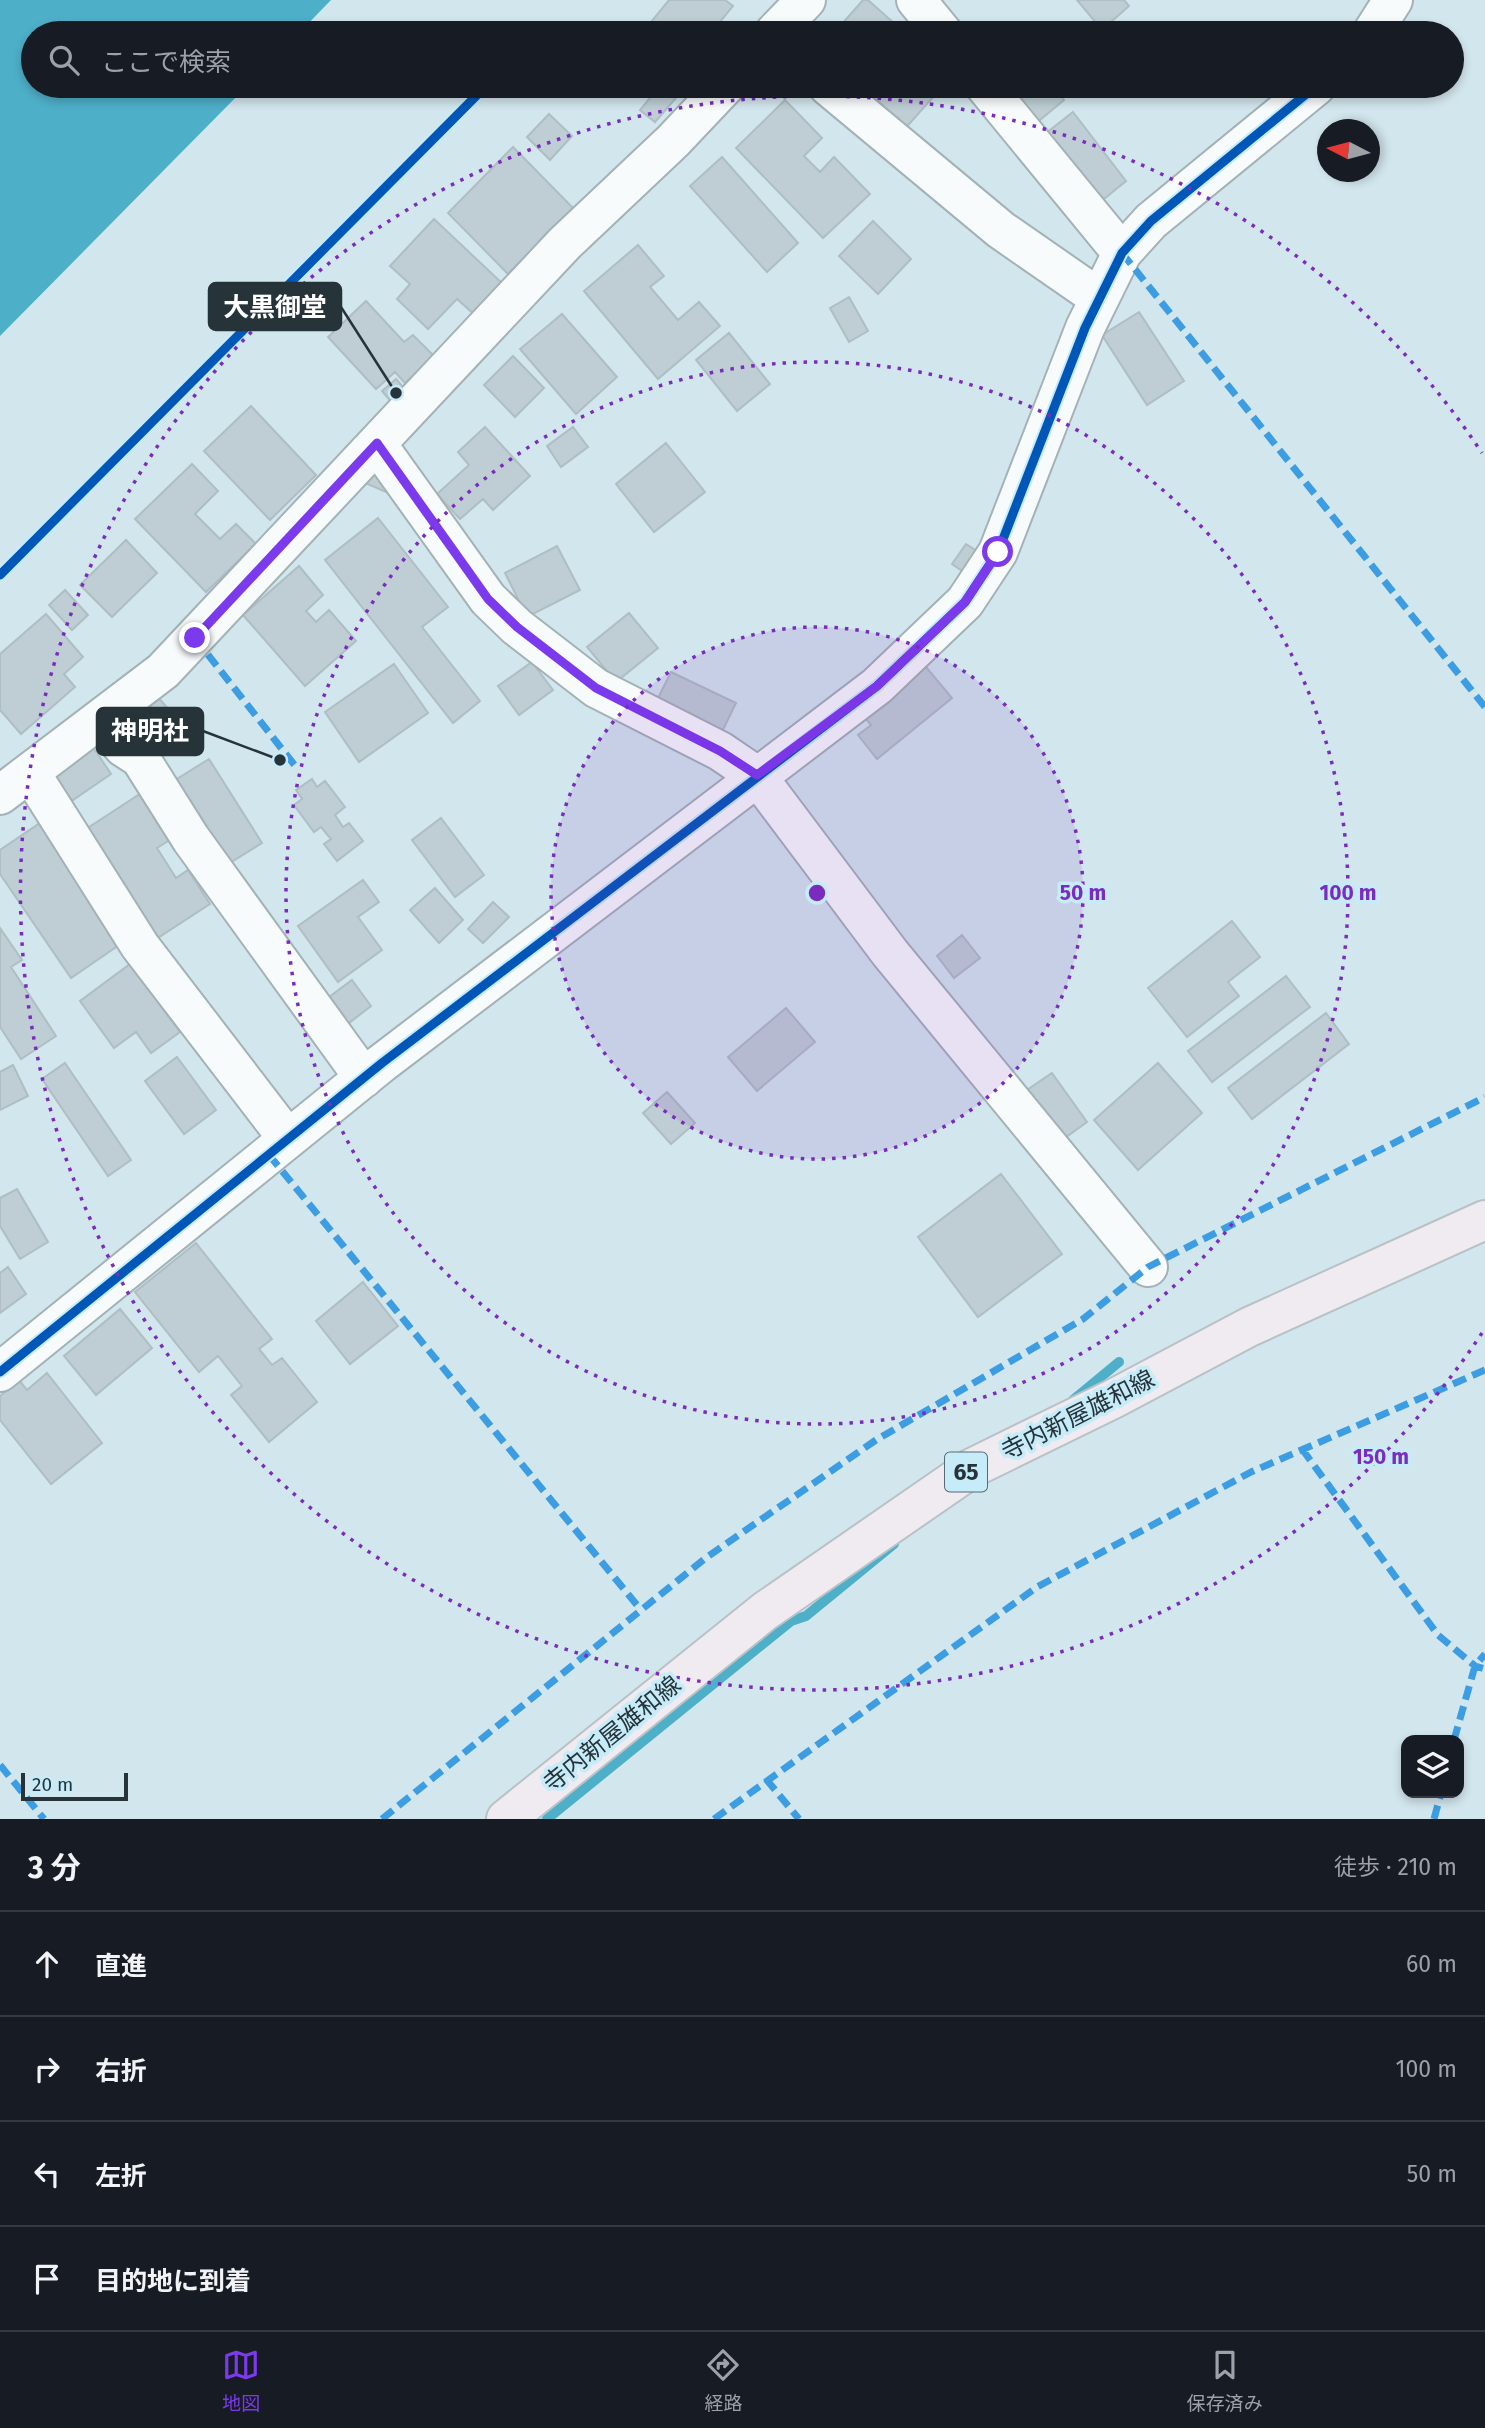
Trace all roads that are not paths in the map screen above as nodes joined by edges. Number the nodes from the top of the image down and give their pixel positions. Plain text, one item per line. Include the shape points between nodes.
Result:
1 (806, 0) edge
2 (916, 0) edge
3 (1393, 0) edge
4 (786, 21) edge
5 (933, 21) edge
6 (1380, 21) edge
7 (714, 98) edge
8 (842, 98) edge
9 (995, 98) edge
10 (1300, 98) edge
11 (1122, 253) junction
12 (1099, 299) junction
13 (377, 443) junction
14 (100, 719) junction
15 (30, 772) junction
16 (757, 775) junction
17 (0, 794) edge
18 (364, 1078) junction
19 (288, 1139) junction
20 (1485, 1220) edge
21 (1148, 1267) dead end
22 (0, 1372) edge
23 (506, 1819) edge

1 - 4 street
2 - 5 street
3 - 6 street
7 - 13 street via 565,243
8 - 12 street via 1001,230
9 - 11 street
10 - 11 street via 1152,220
11 - 12 street
12 - 16 street via 998,552 965,602 877,686
13 - 14 street via 163,671
13 - 16 street via 488,599 517,627 596,688 720,751
14 - 15 street
14 - 18 street via 123,747 140,758 191,839
15 - 17 street
15 - 19 street via 141,946
16 - 18 street
16 - 21 street via 890,953
18 - 19 street
19 - 22 street
20 - 23 main road, 寺内新屋雄和線 / 65 via 1249,1327 972,1468 765,1611

